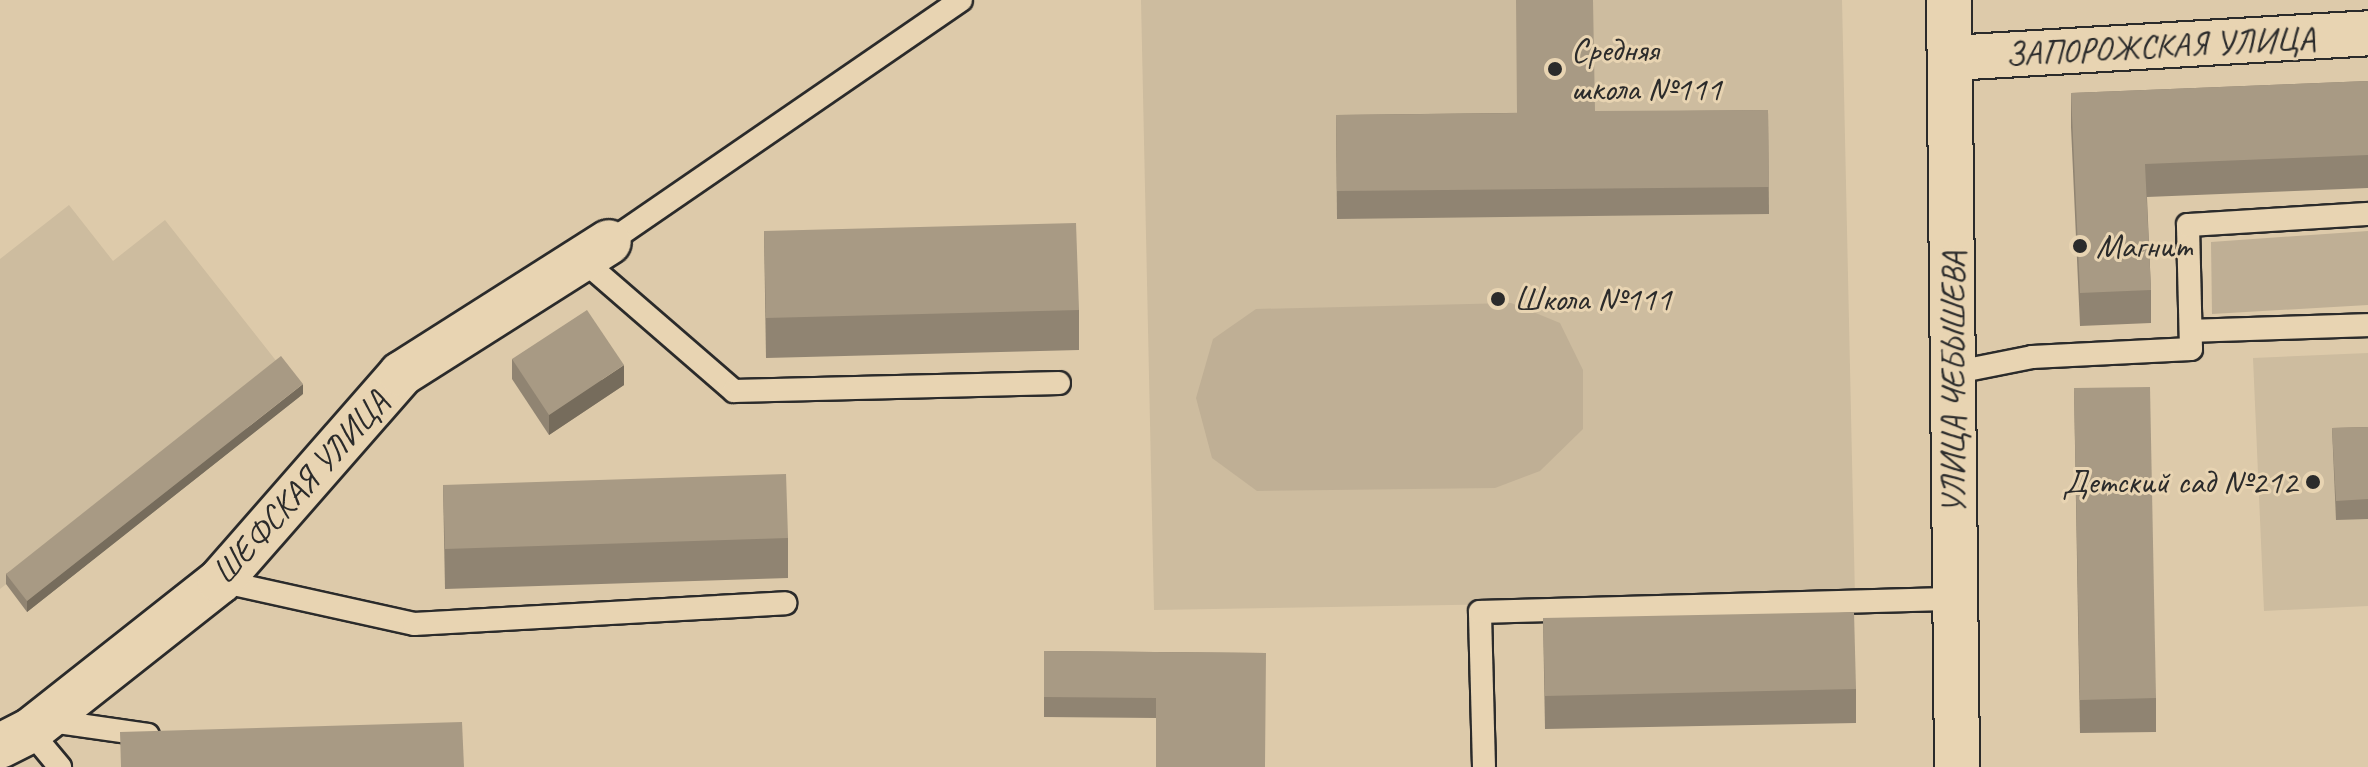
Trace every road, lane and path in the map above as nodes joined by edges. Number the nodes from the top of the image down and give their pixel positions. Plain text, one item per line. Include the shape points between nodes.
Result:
1 (961, 0) edge
2 (1949, 0) edge
3 (2368, 33) edge
4 (1952, 58) junction
5 (2368, 214) edge
6 (597, 252) junction
7 (2368, 325) edge
8 (2191, 331) junction
9 (1952, 373) junction
10 (1059, 383) dead end
11 (220, 581) junction
12 (1954, 599) junction
13 (785, 603) dead end
14 (25, 732) edge
15 (178, 735) edge
16 (60, 767) edge
17 (1484, 767) edge
18 (1957, 767) edge

1 - 6 lane
2 - 4 street, УЛИЦА ЧЕБЫШЕВА
3 - 4 street, ЗАПОРОЖСКАЯ УЛИЦА
4 - 9 street, УЛИЦА ЧЕБЫШЕВА
5 - 8 lane via 2188,225
6 - 10 lane via 734,391
6 - 11 street, ШЕФСКАЯ УЛИЦА via 401,374
7 - 8 lane
8 - 9 lane via 2191,349 2032,357
9 - 12 street, УЛИЦА ЧЕБЫШЕВА
11 - 13 lane via 414,624
11 - 14 street, ШЕФСКАЯ УЛИЦА
12 - 17 lane via 1480,612
12 - 18 street, УЛИЦА ЧЕБЫШЕВА
14 - 15 lane
14 - 16 lane

